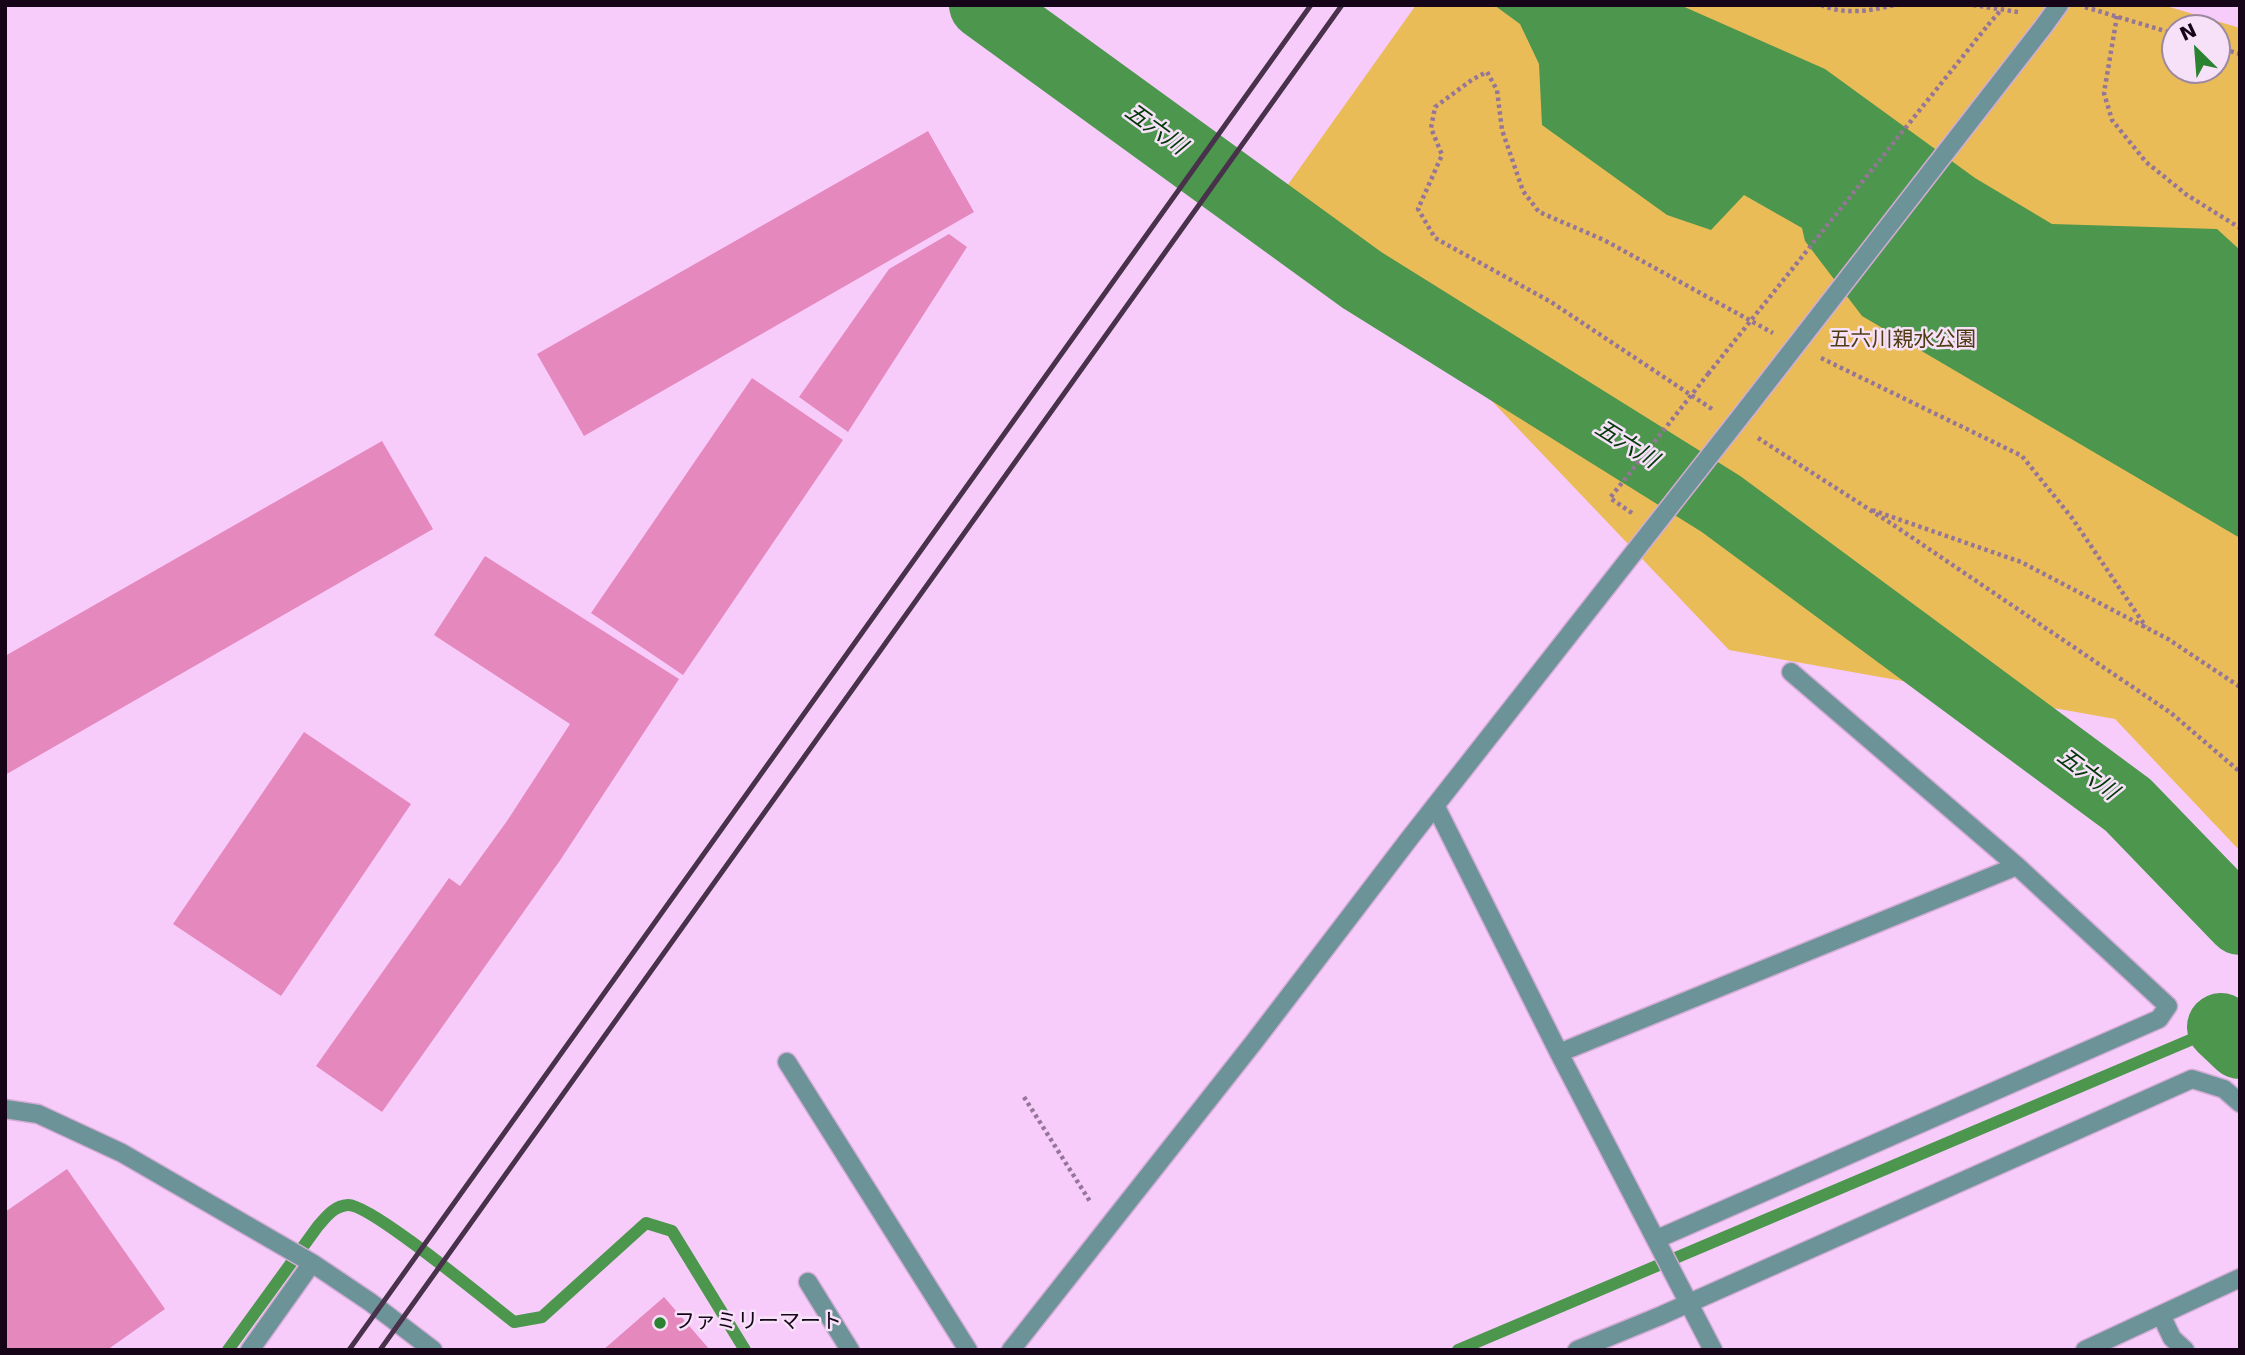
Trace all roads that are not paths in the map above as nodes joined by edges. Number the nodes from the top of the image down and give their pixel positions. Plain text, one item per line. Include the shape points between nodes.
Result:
1 (2050, 16) edge
2 (1790, 672) dead end
3 (1436, 807) junction
4 (2017, 866) junction
5 (1559, 1053) junction
6 (787, 1062) dead end
7 (2240, 1103) edge
8 (5, 1109) edge
9 (1657, 1239) junction
10 (312, 1262) junction
11 (2240, 1278) edge
12 (808, 1282) dead end
13 (1688, 1304) junction
14 (2161, 1315) junction
15 (250, 1350) edge
16 (433, 1350) edge
17 (850, 1350) edge
18 (968, 1350) edge
19 (1011, 1350) edge
20 (1577, 1350) edge
21 (1713, 1350) edge
22 (2085, 1350) edge
23 (2185, 1350) edge

1 - 3 street, bridge
2 - 4 street
3 - 5 street
3 - 19 street
4 - 5 street
4 - 9 street via 2168,1006 2160,1019
5 - 9 street
6 - 18 street
7 - 13 street via 2224,1089 2192,1079
8 - 10 street via 38,1114 122,1153
9 - 13 street
10 - 15 street
10 - 16 street
11 - 14 street
12 - 17 street
13 - 20 street
13 - 21 street
14 - 22 street
14 - 23 street via 2172,1338

